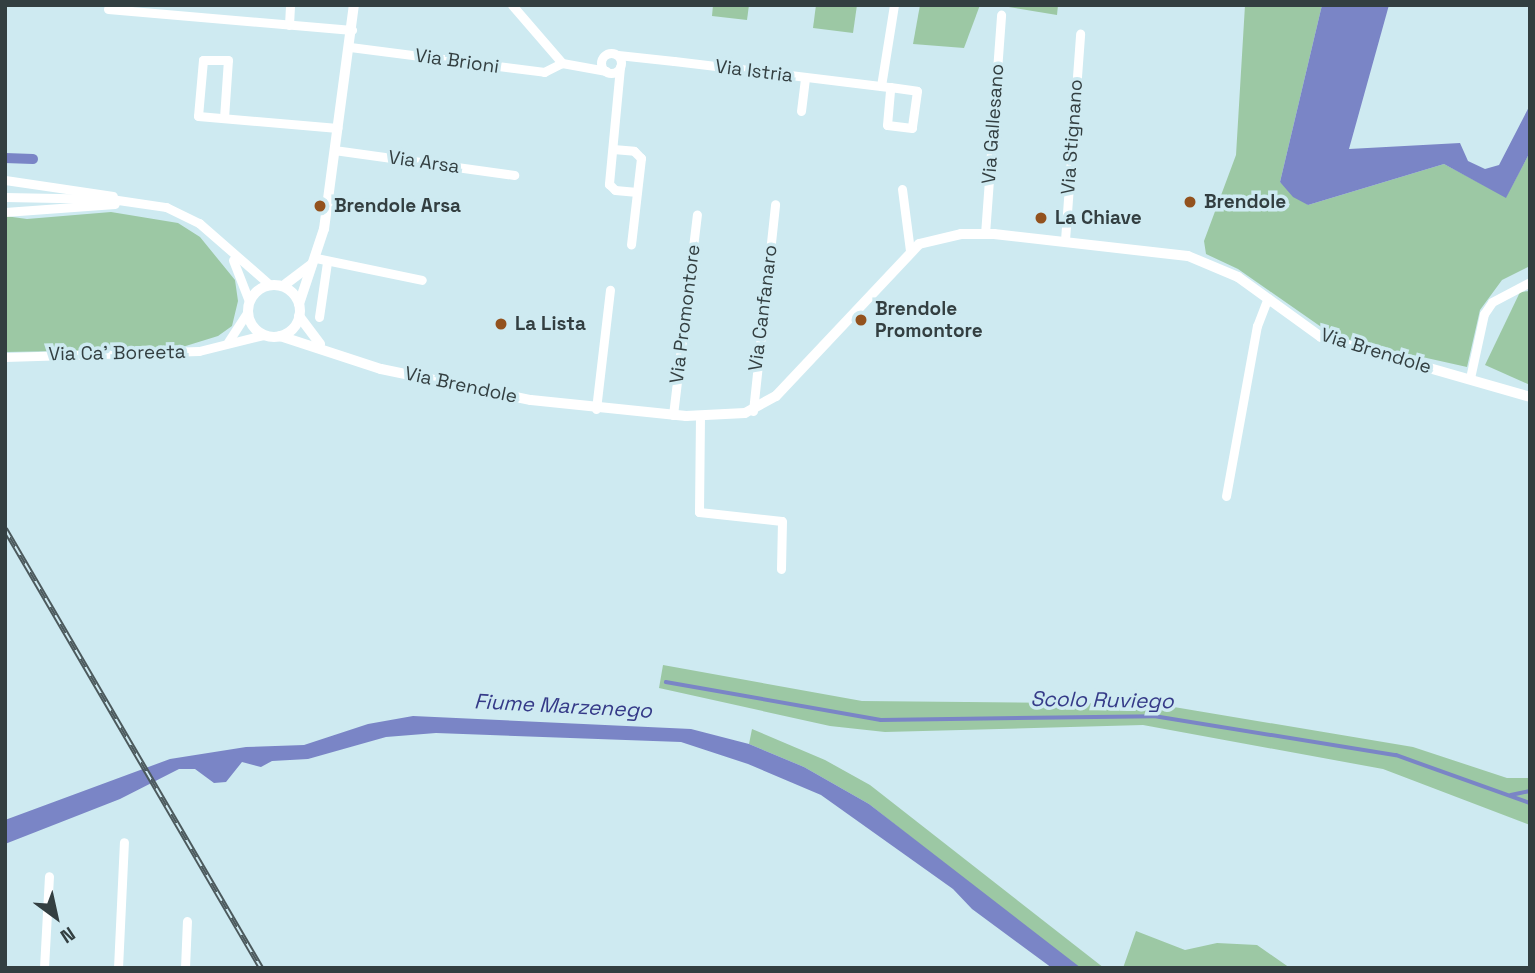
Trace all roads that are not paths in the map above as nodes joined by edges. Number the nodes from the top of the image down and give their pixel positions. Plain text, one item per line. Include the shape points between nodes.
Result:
1 (290, 5) edge
2 (354, 5) edge
3 (512, 5) edge
4 (894, 5) edge
5 (108, 9) dead end
6 (1001, 15) dead end
7 (289, 25) junction
8 (352, 30) junction
9 (1080, 34) dead end
10 (349, 47) junction
11 (618, 55) junction
12 (562, 63) junction
13 (620, 67) junction
14 (606, 71) junction
15 (805, 77) junction
16 (885, 87) junction
17 (801, 111) dead end
18 (223, 118) junction
19 (337, 128) junction
20 (613, 149) junction
21 (334, 150) junction
22 (514, 175) dead end
23 (5, 180) edge
24 (902, 189) dead end
25 (637, 192) junction
26 (5, 197) edge
27 (135, 201) junction
28 (775, 204) dead end
29 (5, 212) edge
30 (697, 214) dead end
31 (985, 234) junction
32 (1065, 240) junction
33 (631, 244) dead end
34 (910, 251) junction
35 (231, 256) junction
36 (319, 261) junction
37 (422, 280) dead end
38 (1530, 282) edge
39 (270, 285) junction
40 (283, 286) junction
41 (610, 290) dead end
42 (1268, 298) junction
43 (249, 301) junction
44 (299, 304) junction
45 (247, 313) junction
46 (299, 316) junction
47 (318, 317) dead end
48 (263, 335) junction
49 (280, 336) junction
50 (228, 342) junction
51 (328, 351) junction
52 (5, 357) edge
53 (1470, 378) junction
54 (1530, 397) edge
55 (596, 409) junction
56 (753, 411) junction
57 (673, 415) junction
58 (700, 416) junction
59 (1226, 496) dead end
60 (781, 569) dead end
61 (124, 842) dead end
62 (49, 876) dead end
63 (187, 921) dead end
64 (44, 968) edge
65 (118, 968) edge
66 (185, 968) edge

1 - 7 street
2 - 8 street
3 - 12 street
4 - 16 street
5 - 7 street
6 - 31 street, Via Gallesano
7 - 8 street
8 - 10 street
9 - 32 street, Via Stignano
10 - 12 street, Via Brioni via 544,72
10 - 19 street
11 - 13 street
11 - 14 street via 603,57
11 - 15 street, Via Istria
12 - 14 street
13 - 14 street
13 - 20 street
15 - 16 street, Via Istria
15 - 17 street
16 - 16 street, Via Istria via 916,91 912,128 887,125
18 - 18 street via 198,116 203,60 228,60
18 - 19 street
19 - 21 street
20 - 25 street via 610,186
20 - 25 street via 640,155
21 - 22 street, Via Arsa
21 - 36 street
23 - 27 street
24 - 34 street
25 - 33 street
26 - 27 street
27 - 29 street
27 - 35 street via 186,215
28 - 56 street, Via Canfanaro
30 - 57 street, Via Promontore
31 - 32 street, Via Brendole
31 - 34 street, Via Brendole via 937,237
32 - 42 street, Via Brendole via 1178,254 1216,266
34 - 56 street, Via Brendole via 788,385
35 - 39 street
35 - 43 street
36 - 37 street
36 - 40 street
36 - 44 street
36 - 47 street
38 - 53 street via 1492,302 1484,314
39 - 40 street
39 - 43 street
40 - 44 street
41 - 55 street
42 - 53 street, Via Brendole via 1321,337
42 - 59 street via 1257,326
43 - 45 street
44 - 46 street
45 - 48 street
45 - 50 street
46 - 49 street via 293,329
46 - 51 street
48 - 49 street
48 - 50 street, Via Ca' Boreeta
49 - 51 street, Via Brendole
50 - 52 street, Via Ca' Boreeta via 199,351
51 - 55 street, Via Brendole via 381,369 450,384
53 - 54 street, Via Brendole
55 - 57 street, Via Brendole
56 - 58 street, Via Brendole
57 - 58 street, Via Brendole
58 - 60 street via 699,512 782,521
61 - 65 street
62 - 64 street
63 - 66 street

